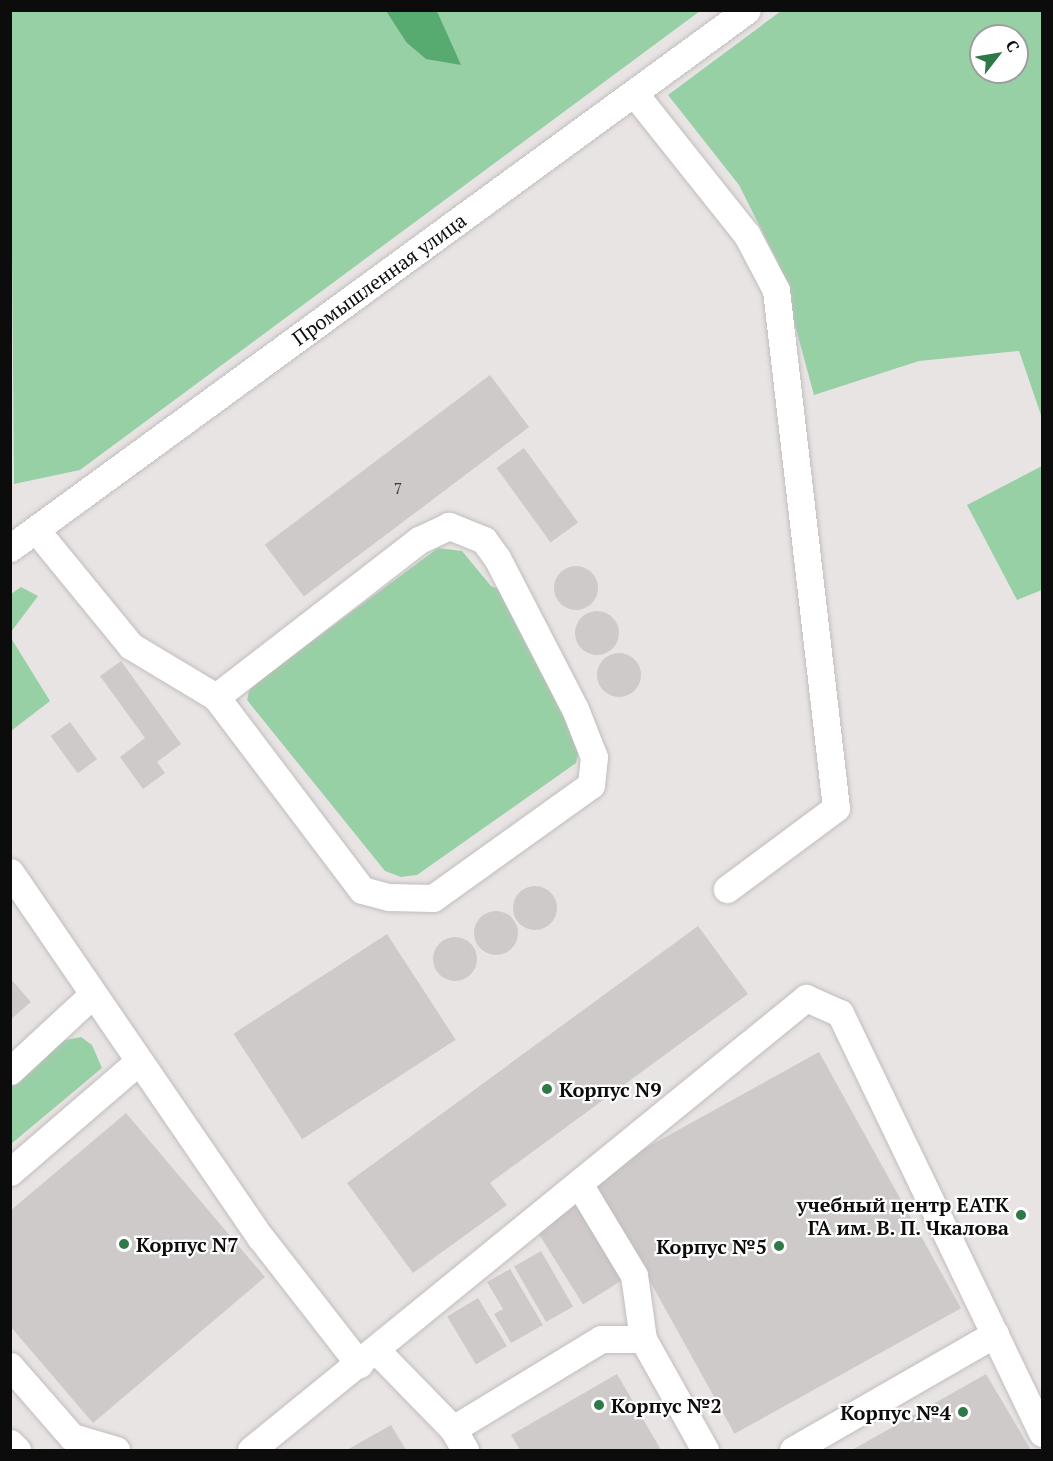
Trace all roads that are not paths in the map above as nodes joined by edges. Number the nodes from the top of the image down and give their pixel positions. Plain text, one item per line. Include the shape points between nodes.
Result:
1 (747, 10) edge
2 (634, 93) junction
3 (36, 530) junction
4 (11, 547) edge
5 (216, 697) junction
6 (10, 872) edge
7 (728, 889) dead end
8 (92, 995) junction
9 (138, 1062) junction
10 (10, 1071) edge
11 (10, 1172) edge
12 (579, 1184) junction
13 (995, 1334) junction
14 (643, 1339) junction
15 (367, 1357) junction
16 (10, 1366) edge
17 (1042, 1433) edge
18 (459, 1440) edge
19 (10, 1443) edge
20 (17, 1450) edge
21 (116, 1450) edge
22 (251, 1450) edge
23 (705, 1450) edge
24 (793, 1450) edge

1 - 2 street, Промышленная улица
2 - 3 street, Промышленная улица
2 - 7 street via 747,235 776,290 836,808
3 - 4 street, Промышленная улица
3 - 5 street via 131,646
5 - 5 street via 362,890 389,897 433,898 591,785 594,758 575,709 497,558 484,540 449,526 419,540
6 - 8 street
8 - 9 street
8 - 10 street
9 - 11 street
9 - 15 street via 261,1238
12 - 13 street via 806,998 840,1012
12 - 14 street via 634,1275
12 - 15 street
13 - 17 street
13 - 24 street
14 - 18 street via 602,1339
14 - 23 street
15 - 18 street
15 - 22 street
16 - 21 street via 72,1437
19 - 20 street

